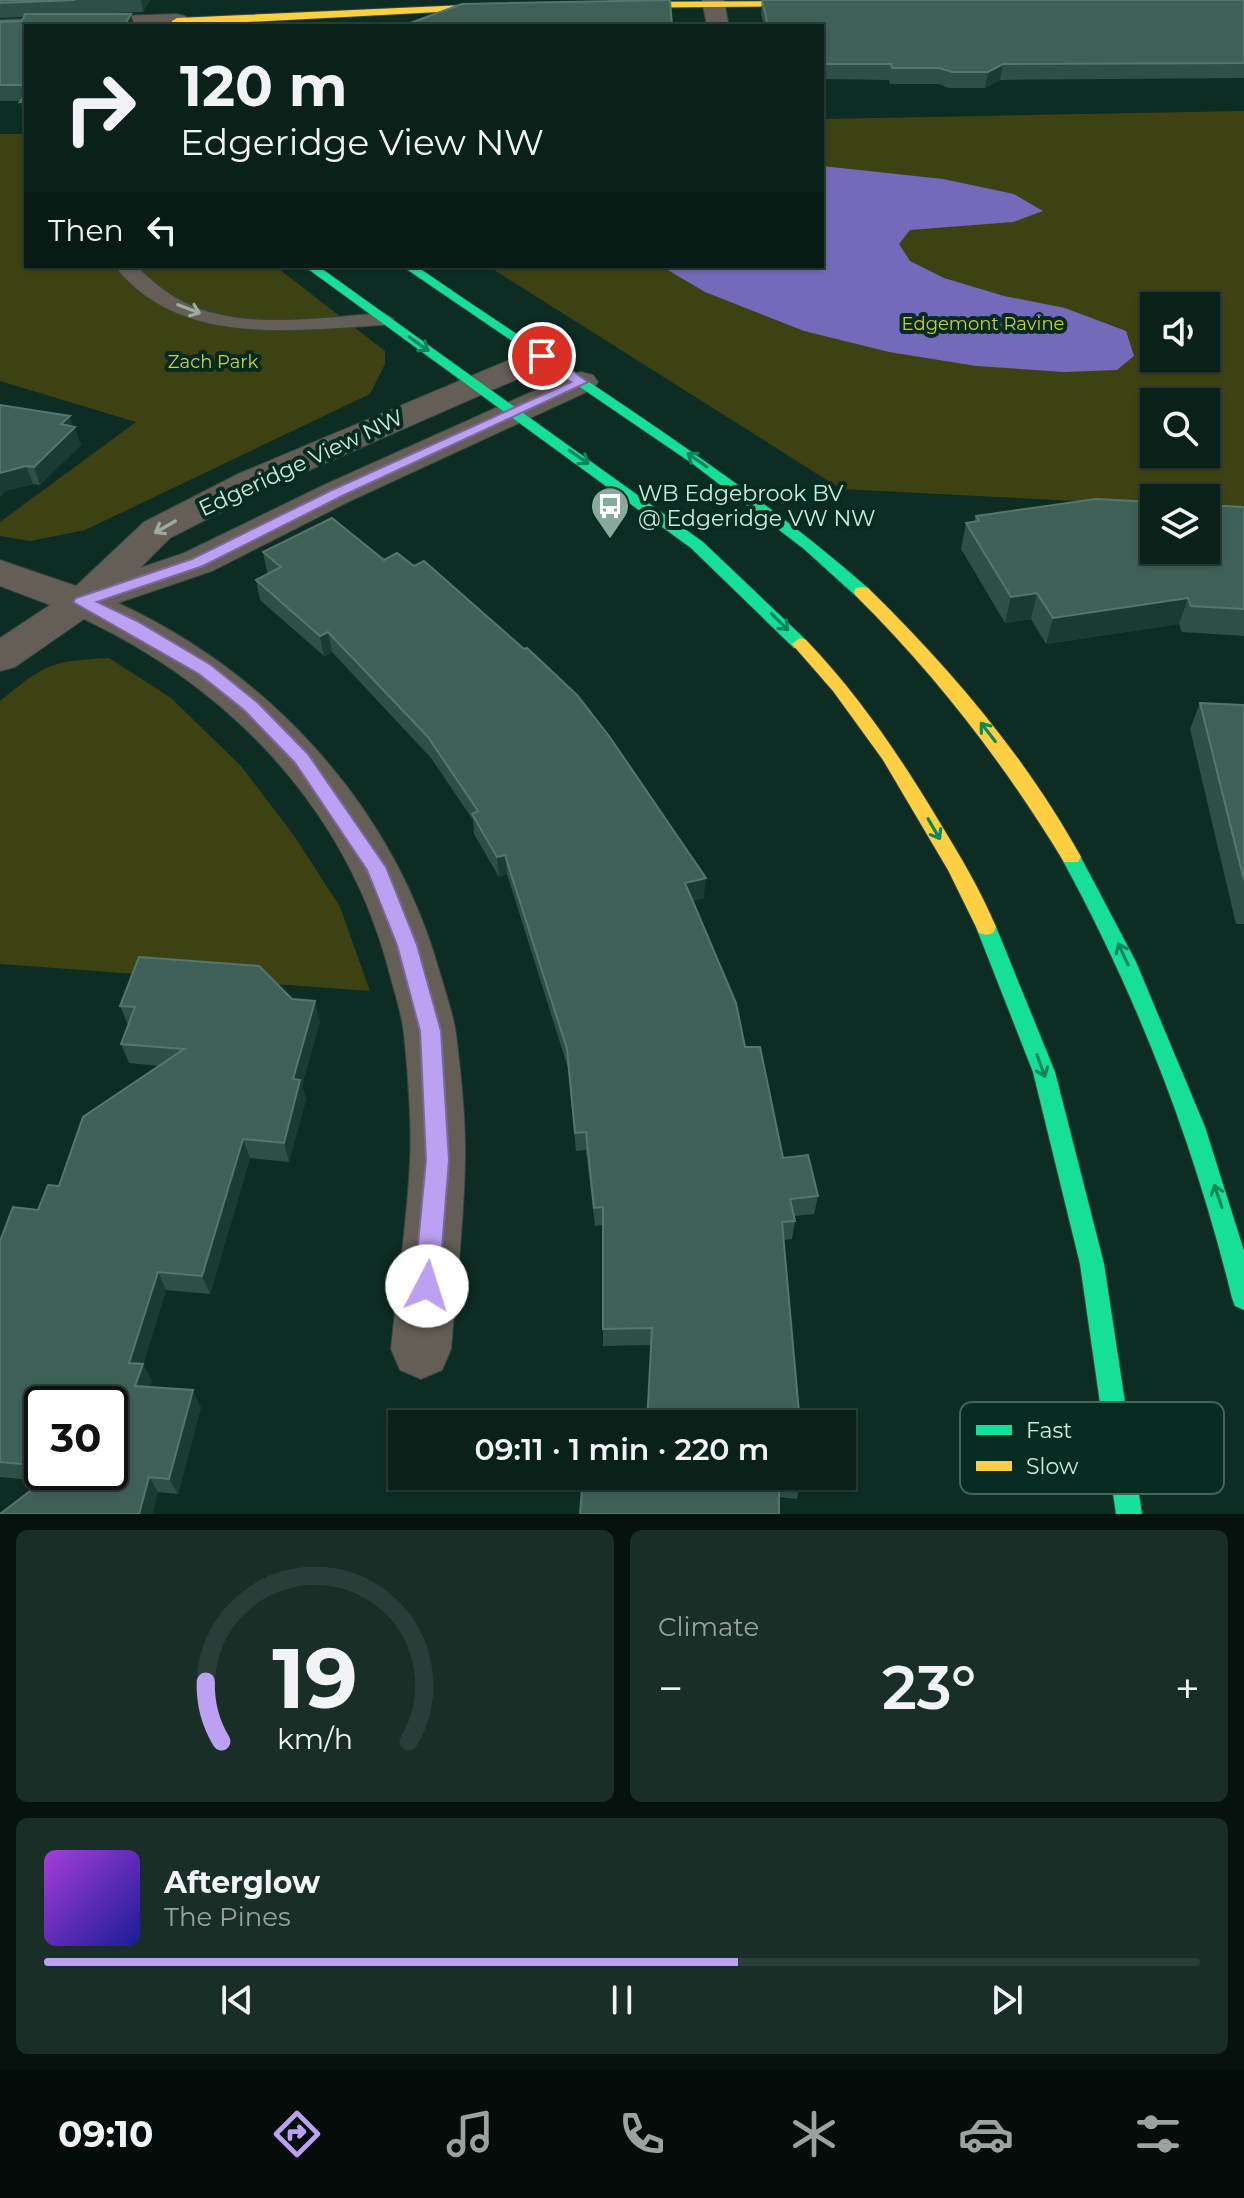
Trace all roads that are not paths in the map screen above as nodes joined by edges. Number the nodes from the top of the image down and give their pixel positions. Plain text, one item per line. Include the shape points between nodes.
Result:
1 (837, 4) edge
2 (593, 5) edge
3 (714, 9) edge
4 (238, 22) edge
5 (826, 22) edge
6 (608, 23) edge
7 (177, 24) edge
8 (472, 24) edge
9 (0, 27) edge
10 (24, 27) edge
11 (0, 42) edge
12 (24, 42) edge
13 (127, 268) edge
14 (313, 268) edge
15 (411, 268) edge
16 (384, 319) junction
17 (542, 356) junction
18 (581, 382) junction
19 (476, 384) junction
20 (516, 412) junction
21 (0, 572) edge
22 (82, 602) junction
23 (0, 657) edge
24 (1244, 1298) edge
25 (421, 1349) dead end
26 (1112, 1402) edge
27 (1126, 1494) edge
28 (1129, 1514) edge

1 - 3 street
2 - 3 street
3 - 5 street
3 - 6 street
4 - 7 street
4 - 8 street via 519,15
9 - 10 street
11 - 12 street
13 -> 16 lane via 165,300 213,319 267,324
14 - 16 street
15 - 17 street
16 -> 19 street
17 - 18 street
17 - 19 street, Edgeridge View NW
18 - 20 street, Edgeridge View NW
24 -> 18 street via 1230,1233 1188,1108 1144,1001 1103,912 1012,763 937,669 831,562 777,517
19 - 20 street
19 -> 22 street, Edgeridge View NW via 251,482 157,530
20 - 22 street, Edgeridge View NW via 198,562
20 -> 26 street via 697,545 819,663 896,764 975,899 1044,1072 1092,1264
21 - 22 street
22 - 23 street
22 - 25 street via 205,670 250,706 301,758 376,867 407,945 430,1031 438,1160
27 -> 28 street

